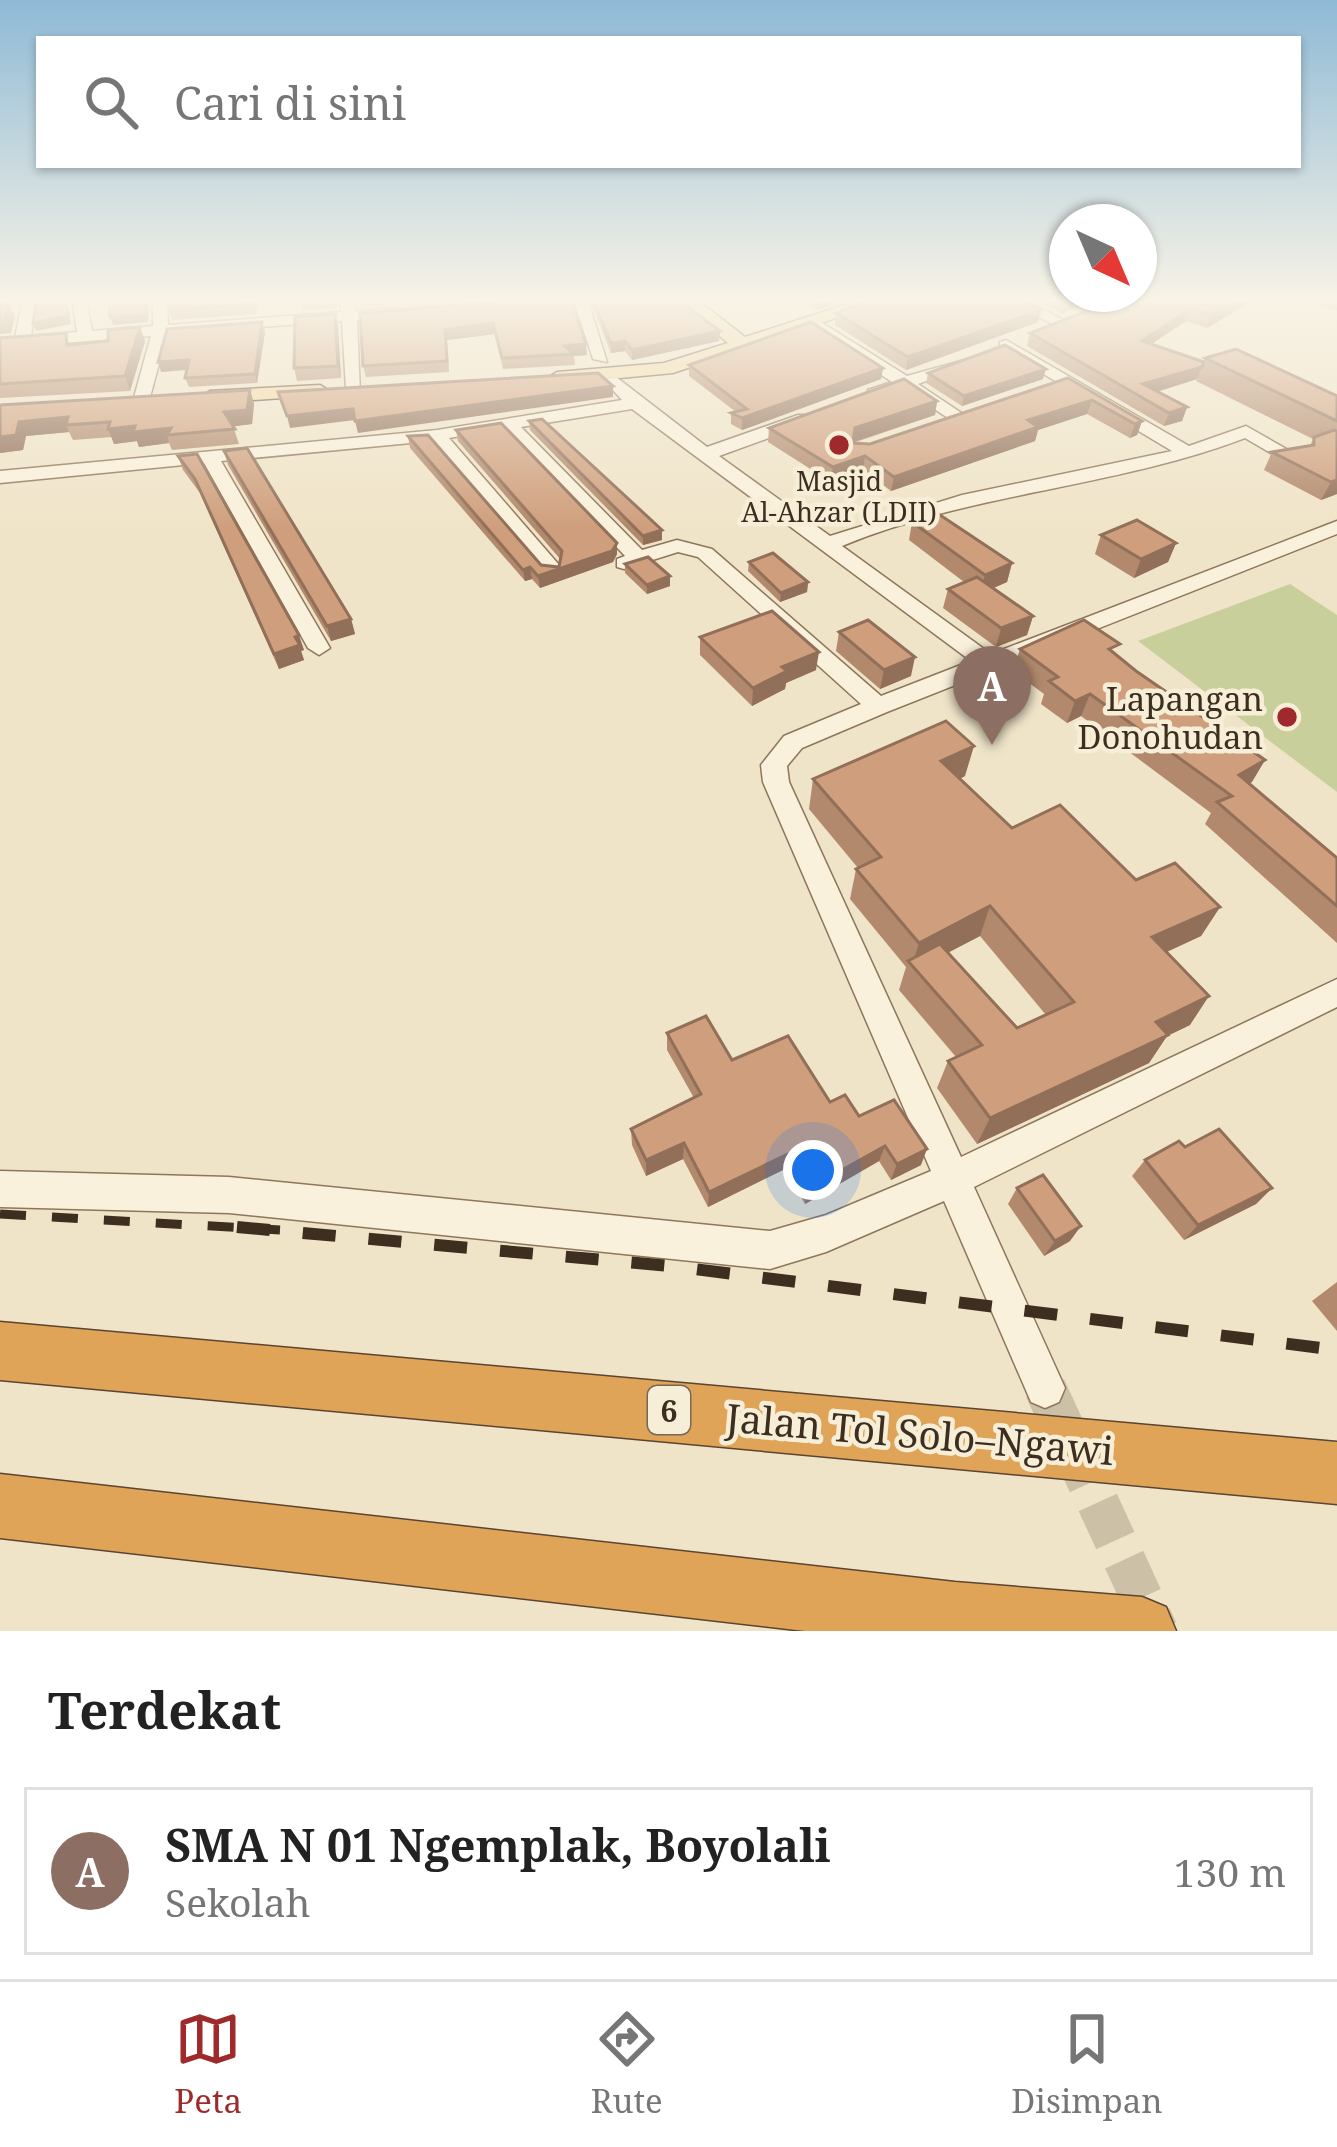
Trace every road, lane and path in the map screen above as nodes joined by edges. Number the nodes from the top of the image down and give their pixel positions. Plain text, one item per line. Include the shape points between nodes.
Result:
1 (148, 374) edge
2 (353, 374) edge
3 (565, 374) edge
4 (610, 374) edge
5 (895, 374) edge
6 (929, 374) edge
7 (1059, 374) edge
8 (538, 379) edge
9 (1068, 381) junction
10 (908, 382) junction
11 (377, 388) edge
12 (1046, 388) edge
13 (354, 389) junction
14 (188, 398) edge
15 (863, 398) edge
16 (164, 400) edge
17 (141, 401) junction
18 (117, 402) edge
19 (635, 403) junction
20 (980, 410) edge
21 (818, 414) edge
22 (957, 416) junction
23 (938, 423) edge
24 (509, 425) junction
25 (437, 435) junction
26 (1188, 453) junction
27 (706, 454) junction
28 (210, 458) junction
29 (1295, 459) edge
30 (0, 477) edge
31 (1337, 527) edge
32 (830, 543) junction
33 (553, 570) edge
34 (319, 648) dead end
35 (987, 662) junction
36 (878, 706) junction
37 (1333, 1000) edge
38 (951, 1180) junction
39 (0, 1189) edge
40 (0, 1351) edge
41 (1045, 1388) tunnel mouth
42 (1337, 1473) edge
43 (0, 1506) edge
44 (1142, 1631) edge

1 - 17 street
2 - 13 street
3 - 8 main road
4 - 19 street
5 - 10 street
6 - 10 street
7 - 9 street
9 - 12 street
9 - 26 street
10 - 15 street
10 - 22 street
11 - 13 main road
13 - 14 main road
16 - 17 main road
17 - 18 main road
19 - 24 street
19 - 27 street
20 - 22 street
21 - 27 street
22 - 23 street
24 - 25 street
24 - 36 street via 630,560 677,546 705,553
25 - 28 street
25 - 33 street
26 - 29 street via 1246,431
26 - 32 street via 900,514
27 - 32 street
28 - 30 street
28 - 34 street
31 - 35 street
32 - 35 street
35 - 36 street
36 - 38 street via 794,742 774,765 776,782
37 - 38 street
38 - 39 street via 770,1250 229,1195
38 - 41 street
40 - 42 highway, Jalan Tol Solo–Ngawi / 6
43 - 44 highway

